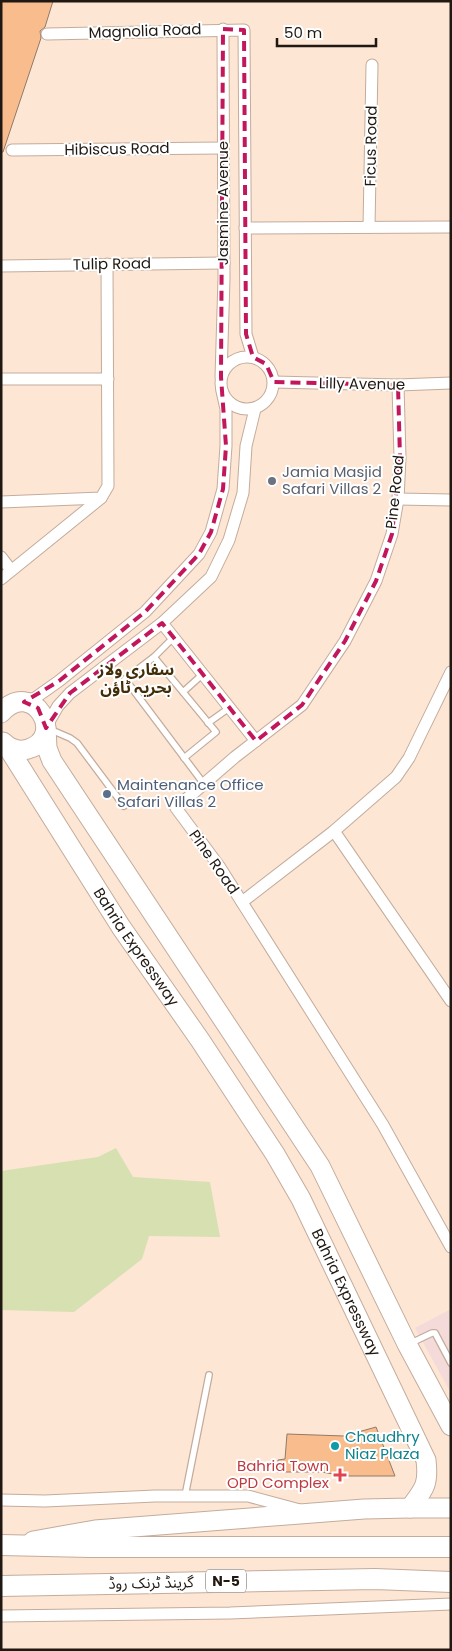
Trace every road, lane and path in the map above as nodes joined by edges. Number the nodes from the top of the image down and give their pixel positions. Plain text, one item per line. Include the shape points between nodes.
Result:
1 (223, 29) junction
2 (244, 30) joint
3 (46, 34) dead end
4 (372, 65) dead end
5 (223, 148) junction
6 (12, 150) dead end
7 (370, 227) junction
8 (451, 227) edge
9 (245, 228) junction
10 (224, 263) junction
11 (107, 264) junction
12 (1, 266) edge
13 (254, 357) junction
14 (221, 377) junction
15 (1, 379) edge
16 (108, 379) junction
17 (274, 382) junction
18 (451, 384) edge
19 (398, 385) junction
20 (222, 391) junction
21 (255, 409) junction
22 (101, 498) junction
23 (398, 499) junction
24 (451, 500) edge
25 (1, 502) edge
26 (1, 557) edge
27 (12, 570) junction
28 (1, 579) edge
29 (162, 623) junction
30 (174, 637) junction
31 (154, 656) junction
32 (451, 672) edge
33 (203, 674) junction
34 (1, 690) edge
35 (183, 692) junction
36 (24, 702) junction
37 (229, 708) junction
38 (1, 713) edge
39 (208, 723) junction
40 (46, 728) junction
41 (256, 741) junction
42 (4, 742) edge
43 (184, 758) junction
44 (204, 784) junction
45 (124, 806) dead end
46 (334, 831) junction
47 (242, 902) junction
48 (451, 1001) edge
49 (451, 1247) edge
50 (407, 1344) junction
51 (451, 1363) edge
52 (208, 1375) dead end
53 (451, 1426) edge
54 (185, 1496) junction
55 (1, 1500) edge
56 (410, 1508) junction
57 (451, 1508) edge
58 (309, 1513) junction
59 (4, 1545) edge
60 (451, 1547) edge
61 (451, 1582) edge
62 (1, 1586) edge
63 (451, 1604) edge
64 (1, 1616) edge

1 - 2 street, Magnolia Road
1 - 3 street, Magnolia Road
1 - 5 street, Jasmine Avenue
2 - 9 street, Jasmine Avenue
4 - 7 street, Ficus Road
5 - 6 street, Hibiscus Road
5 - 10 street, Jasmine Avenue
7 - 8 street
7 - 9 street
9 - 13 street, Jasmine Avenue via 246,334
10 - 11 street, Tulip Road
10 - 14 street, Jasmine Avenue
11 - 12 street, Tulip Road
11 - 16 street
13 - 14 street via 240,358 228,365
13 - 17 street via 266,364
14 - 20 street
15 - 16 street
16 - 22 street via 108,486
17 - 19 street, Lilly Avenue
17 - 21 street via 267,402
18 - 19 street, Lilly Avenue
19 - 23 street, Pine Road
20 - 21 street via 229,403 241,410
20 - 36 street via 226,409 226,446 222,490 211,532 199,554 145,612 55,685
21 - 29 street via 246,446 243,493 230,540 212,577
22 - 25 street
22 - 27 street
23 - 24 street
23 - 41 street, Pine Road via 392,534 376,581 346,641 302,705
26 - 27 street
27 - 28 street
29 - 30 street
29 - 40 street via 70,693 58,706
30 - 31 lane
30 - 33 street
31 - 35 lane
31 - 43 lane via 125,679
32 - 46 street via 409,758 396,777
33 - 35 lane
33 - 37 street
34 - 36 main road
35 - 39 lane
36 - 38 main road via 6,707
36 - 40 main road via 38,708
37 - 39 lane
37 - 41 street
39 - 43 lane via 216,732
40 - 42 main road via 40,741 28,749 14,749
40 - 45 lane via 77,743
40 - 50 main road, Bahria Expressway via 47,748 52,761 320,1166
41 - 44 street, Pine Road
42 - 56 main road, Bahria Expressway via 121,928 200,1040 301,1199 426,1460 428,1476 422,1492
43 - 44 lane
44 - 47 street, Pine Road via 176,808
46 - 47 street
46 - 48 street
47 - 49 street, Pine Road via 383,1125
50 - 51 lane via 436,1333
50 - 53 main road, Bahria Expressway
52 - 54 lane
54 - 55 street
54 - 58 street via 248,1496
56 - 57 main road
56 - 58 main road
58 - 59 main road via 95,1530
59 - 60 highway, N-5
61 - 62 highway, گرینڈ ٹرنک روڈ / N-5 via 375,1579
63 - 64 street via 230,1613

